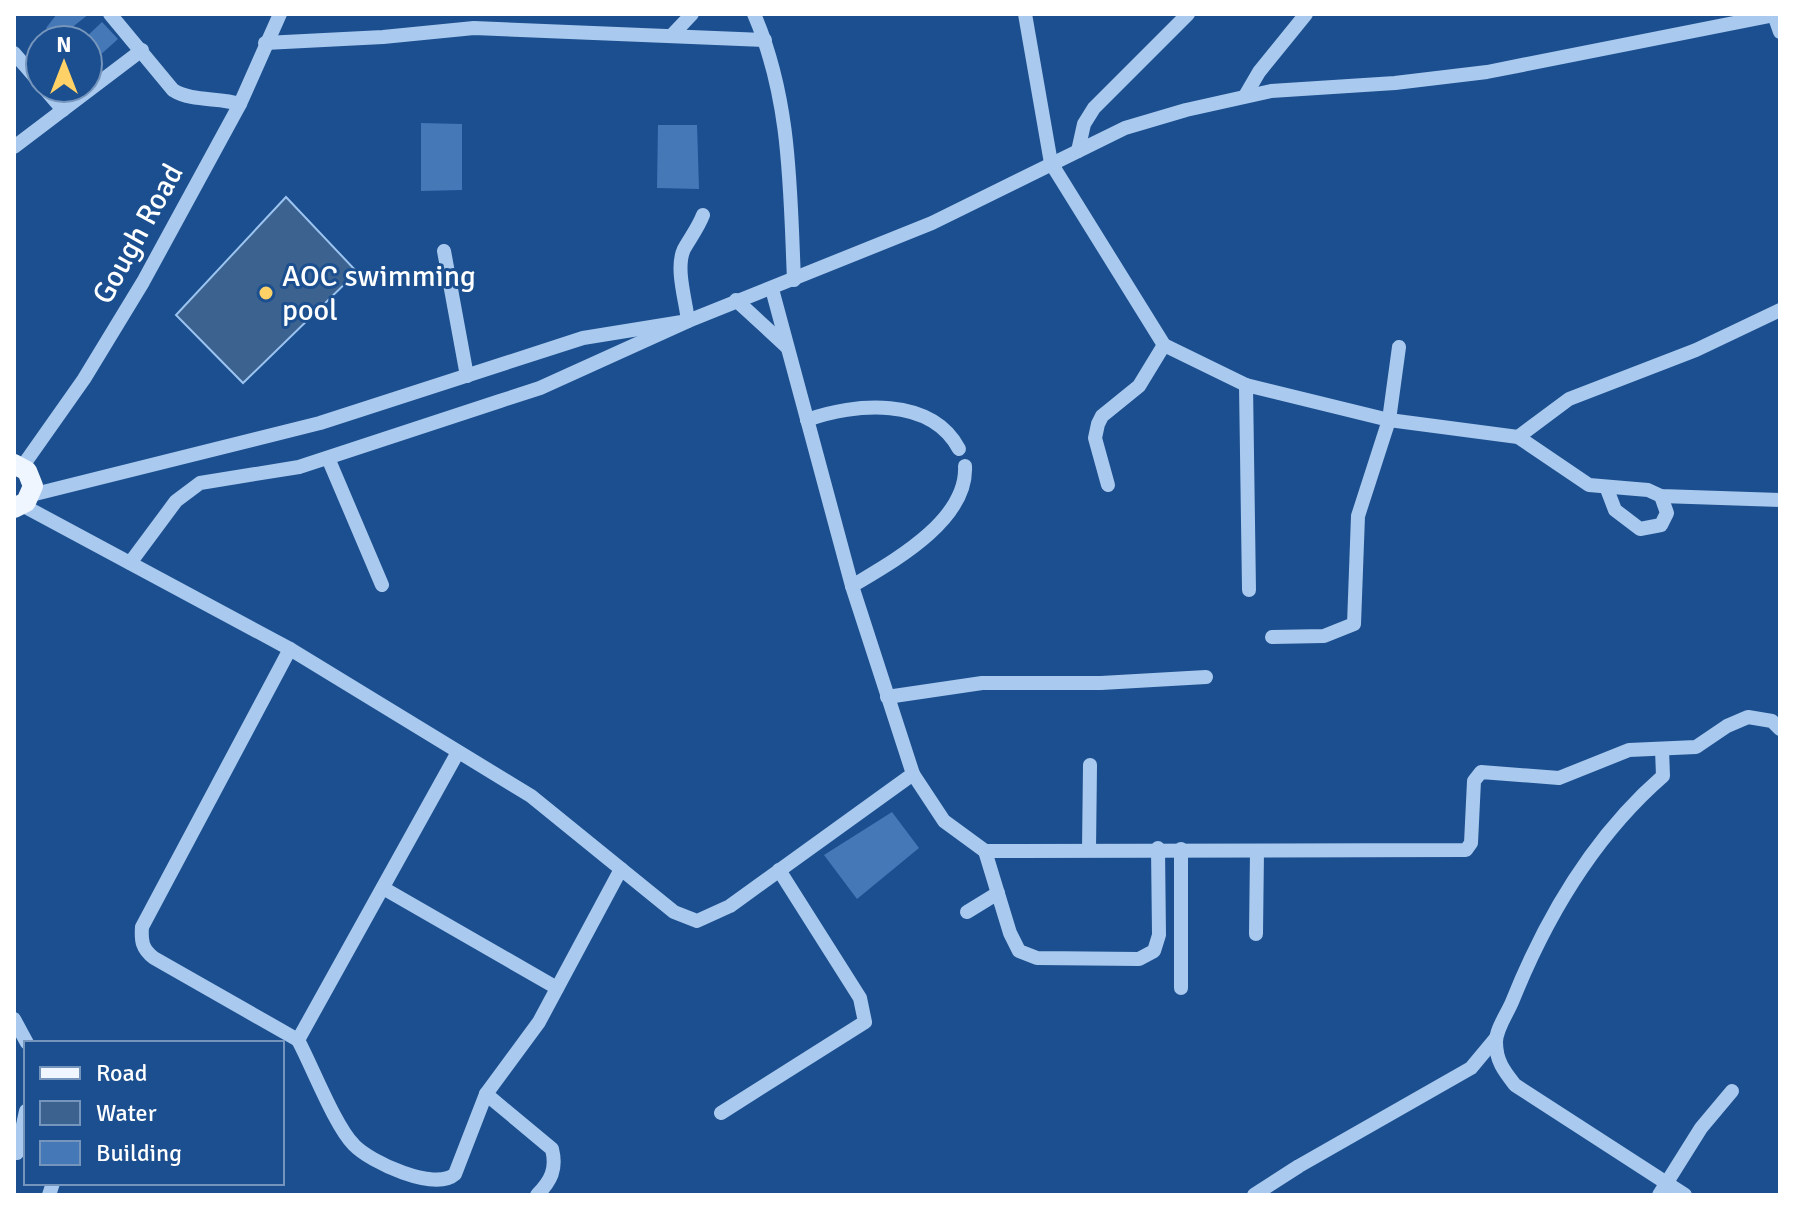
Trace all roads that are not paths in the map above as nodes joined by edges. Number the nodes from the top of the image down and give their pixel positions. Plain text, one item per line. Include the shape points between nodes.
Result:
1 (110, 14) edge
2 (280, 14) edge
3 (692, 14) edge
4 (754, 14) edge
5 (1025, 14) edge
6 (1188, 14) edge
7 (1306, 14) edge
8 (1776, 14) edge
9 (1780, 32) edge
10 (673, 34) junction
11 (765, 40) junction
12 (265, 43) junction
13 (142, 50) junction
14 (1245, 96) junction
15 (58, 104) edge
16 (240, 104) junction
17 (63, 110) junction
18 (14, 147) edge
19 (1078, 151) junction
20 (1051, 163) junction
21 (703, 215) dead end
22 (444, 251) dead end
23 (794, 280) junction
24 (772, 289) junction
25 (736, 300) junction
26 (1780, 310) edge
27 (688, 321) junction
28 (1164, 345) junction
29 (1399, 347) dead end
30 (788, 348) junction
31 (467, 376) junction
32 (1246, 385) junction
33 (807, 420) junction
34 (1389, 420) junction
35 (1518, 437) junction
36 (959, 449) dead end
37 (328, 458) junction
38 (18, 466) edge
39 (965, 466) dead end
40 (1108, 485) dead end
41 (1607, 489) junction
42 (1661, 496) junction
43 (1780, 500) edge
44 (22, 502) edge
45 (130, 563) junction
46 (382, 585) dead end
47 (852, 586) junction
48 (1249, 590) dead end
49 (1272, 637) dead end
50 (290, 649) junction
51 (1206, 677) dead end
52 (887, 697) junction
53 (1780, 729) edge
54 (1662, 749) junction
55 (458, 752) junction
56 (1090, 765) dead end
57 (913, 774) junction
58 (1158, 848) junction
59 (1181, 849) junction
60 (1089, 850) junction
61 (985, 851) junction
62 (1257, 851) junction
63 (621, 869) junction
64 (779, 870) junction
65 (383, 888) junction
66 (998, 893) junction
67 (967, 912) dead end
68 (1256, 934) dead end
69 (557, 988) junction
70 (1181, 988) dead end
71 (14, 1019) edge
72 (1496, 1038) junction
73 (298, 1040) junction
74 (26, 1041) edge
75 (1732, 1091) dead end
76 (486, 1094) junction
77 (721, 1113) dead end
78 (24, 1123) edge
79 (19, 1153) edge
80 (1663, 1189) edge
81 (537, 1195) edge
82 (1254, 1195) edge
83 (1685, 1195) edge

1 - 13 street
2 - 12 street, Gough Road
3 - 10 street
4 - 11 street
5 - 20 street
6 - 19 street via 1094,108
7 - 14 street
8 - 9 street
8 - 14 street via 1487,72
10 - 11 street
10 - 12 street via 474,28
11 - 23 street via 784,117
12 - 16 street, Gough Road
13 - 16 street via 181,95
13 - 17 street
14 - 19 street via 1125,128
15 - 17 street
16 - 38 street, Gough Road via 114,331
17 - 18 street
19 - 20 street
20 - 23 street via 932,223
20 - 28 street
21 - 27 street via 682,263
22 - 31 street
23 - 24 street
24 - 25 street
24 - 30 street
25 - 27 street
25 - 30 street
26 - 35 street via 1696,350 1569,399
27 - 31 street via 583,338
27 - 37 street via 540,388
28 - 32 street
28 - 40 street via 1139,386 1098,424 1095,438
29 - 34 street
30 - 33 street
31 - 44 street via 320,423
32 - 34 street
32 - 48 street
33 - 36 street via 860,407 897,410 940,429
33 - 47 street
34 - 35 street
34 - 49 street via 1358,516 1354,624 1324,636
35 - 41 street via 1589,485
37 - 45 street via 260,476 200,483 187,490
37 - 46 street
38 - 44 main road via 32,479
39 - 47 street via 958,497 925,538
41 - 42 street via 1648,490
41 - 42 street via 1615,510 1640,529 1661,525 1667,513
42 - 43 street
44 - 45 street
45 - 50 street
47 - 52 street
50 - 55 street
50 - 73 street via 142,927 141,938 144,951 154,958
51 - 52 street via 982,683
52 - 57 street
53 - 54 street via 1760,716 1748,717 1696,747
54 - 62 street via 1629,750 1559,778 1481,772 1474,781 1471,843 1466,850
54 - 72 street via 1663,776 1632,802 1553,913
55 - 63 street via 531,796
55 - 65 street
56 - 60 street
57 - 61 street via 944,821
57 - 64 street
58 - 59 street
58 - 60 street
58 - 66 street via 1159,935 1154,951 1139,959 1028,956 1014,945
59 - 62 street
59 - 70 street
60 - 61 street
61 - 66 street
62 - 68 street
63 - 64 street via 674,912 697,921 714,916
63 - 69 street
64 - 77 street via 860,998 865,1022
65 - 69 street
65 - 73 street
66 - 67 street
69 - 76 street
71 - 74 street
72 - 80 street via 1499,1064 1515,1085
72 - 82 street via 1471,1068
73 - 76 street via 354,1146 416,1177 440,1181 455,1174
75 - 80 street via 1701,1128
76 - 81 street via 552,1149 552,1174
78 - 79 street
80 - 83 street

